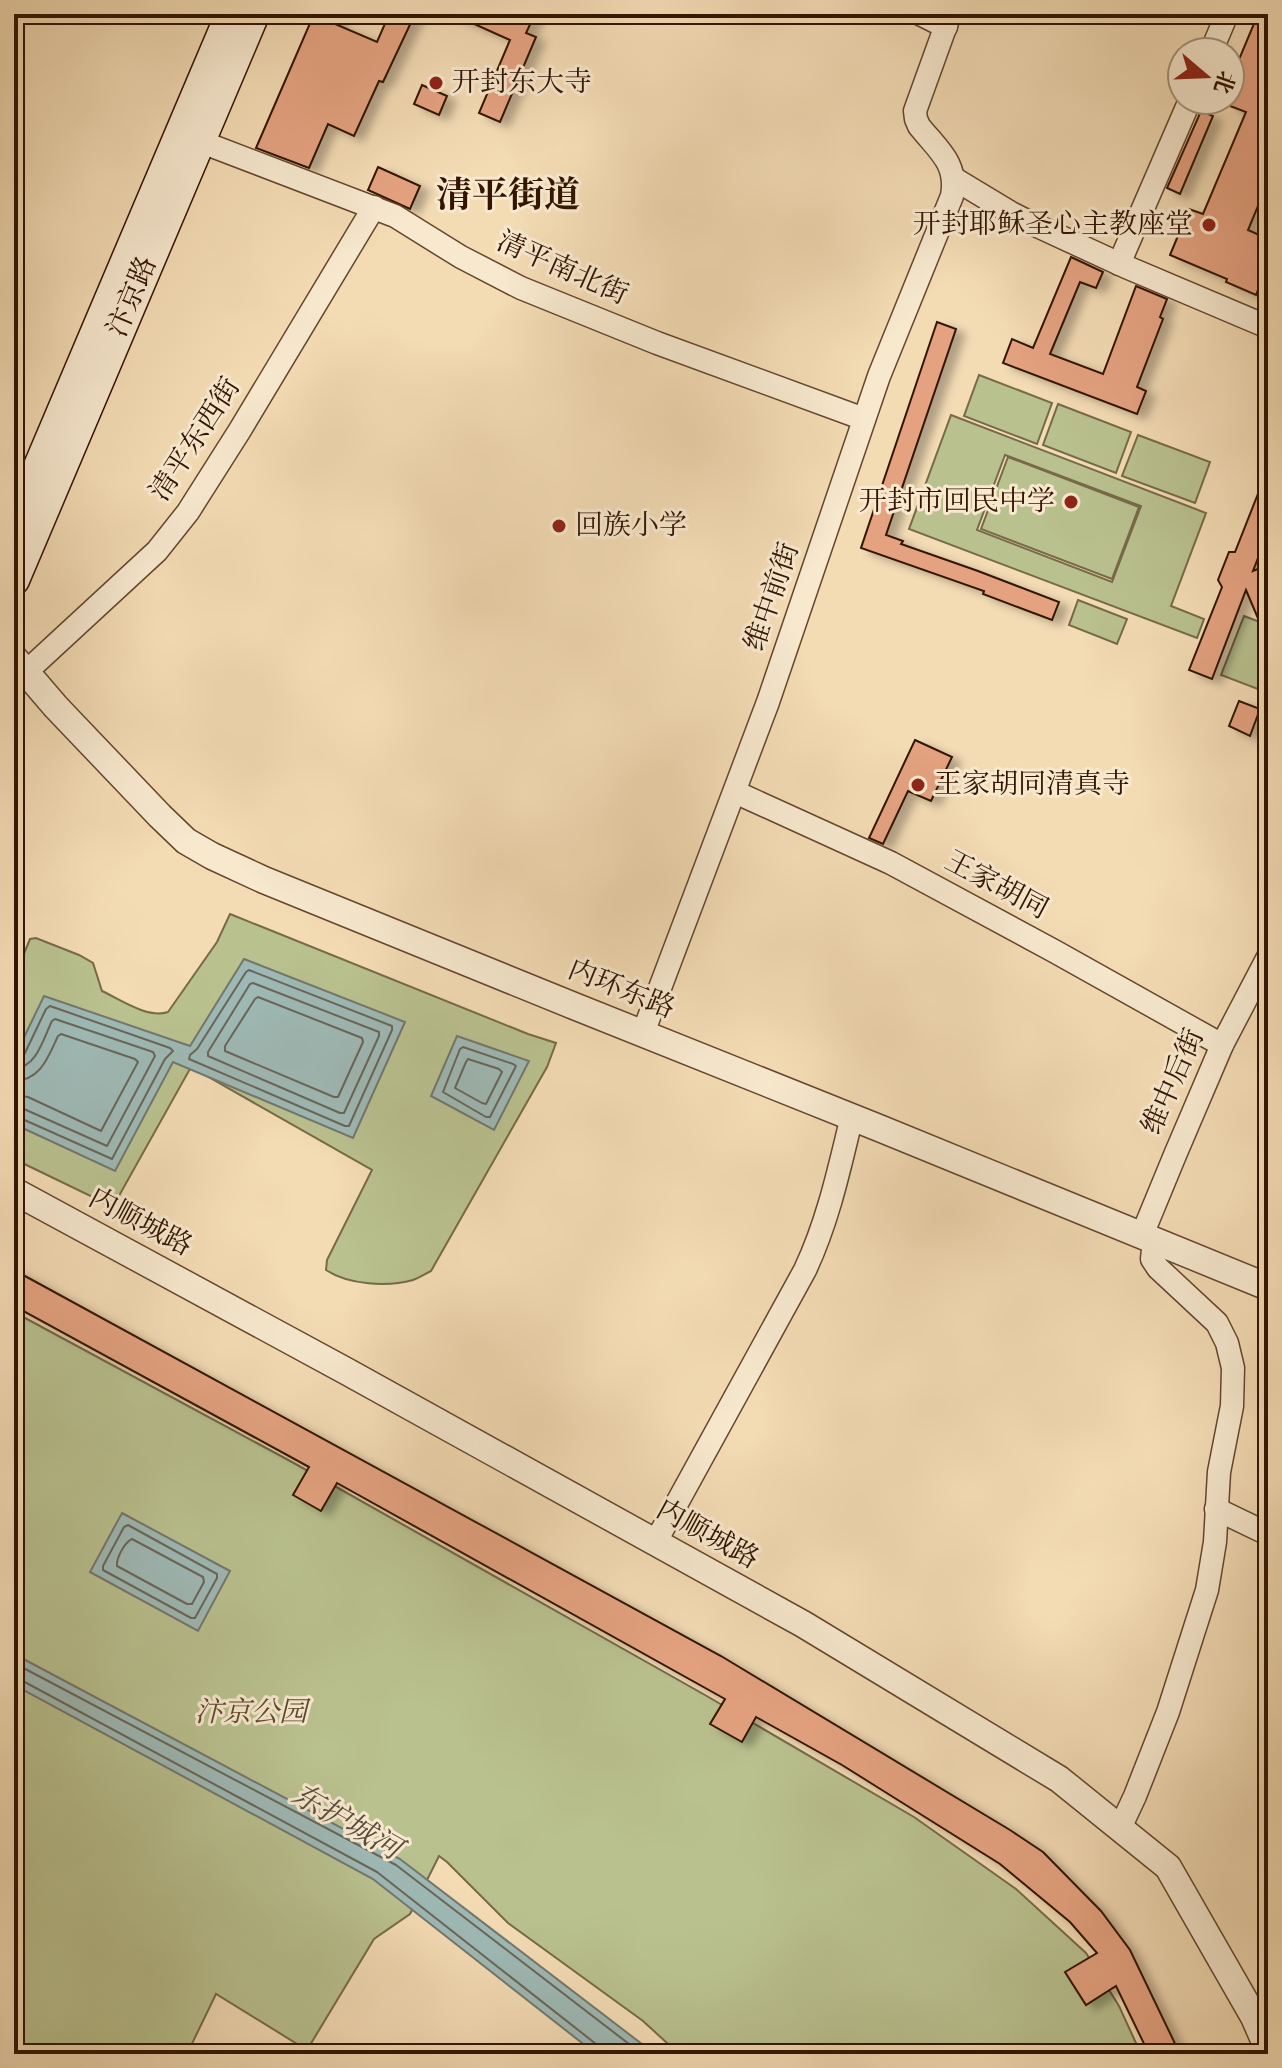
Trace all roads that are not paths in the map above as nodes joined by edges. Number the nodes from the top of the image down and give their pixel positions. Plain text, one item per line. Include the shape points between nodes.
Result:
1 (231, 14) edge
2 (254, 14) edge
3 (920, 14) edge
4 (1227, 14) edge
5 (948, 21) edge
6 (1218, 36) edge
7 (1183, 116) edge
8 (199, 141) junction
9 (953, 178) junction
10 (374, 207) junction
11 (1119, 264) junction
12 (1268, 327) edge
13 (864, 419) junction
14 (14, 525) edge
15 (14, 580) edge
16 (20, 665) edge
17 (735, 792) junction
18 (1268, 957) edge
19 (643, 1033) junction
20 (1222, 1045) junction
21 (852, 1116) junction
22 (14, 1191) edge
23 (1148, 1237) junction
24 (1268, 1287) edge
25 (1216, 1509) junction
26 (1268, 1534) edge
27 (655, 1543) junction
28 (1120, 1828) junction
29 (1268, 2049) edge

1 - 14 main road, 汴京路
2 - 8 main road, 汴京路
3 - 5 street
4 - 6 street
5 - 9 street via 915,111
7 - 11 street
8 - 10 street, 清平南北街
8 - 15 main road, 汴京路
9 - 11 street via 1011,213
9 - 13 street, 维中前街 via 952,196
10 - 13 street, 清平南北街 via 521,288
10 - 16 street, 清平东西街 via 188,512 157,551
11 - 12 street
13 - 17 street, 维中前街
16 - 19 street, 内环东路 via 160,816 199,849
17 - 19 street, 维中前街
17 - 20 street, 王家胡同 via 891,863
18 - 20 street, 维中后街
19 - 21 street, 内环东路
20 - 23 street, 维中后街
21 - 23 street, 内环东路
21 - 27 street via 820,1238
22 - 27 street, 内顺城路
23 - 24 street, 内环东路
23 - 25 street via 1158,1268 1217,1323 1227,1343 1233,1368 1232,1406
25 - 26 street
25 - 28 street via 1207,1590 1189,1652
27 - 28 street, 内顺城路 via 803,1624 1059,1779
28 - 29 street, 内顺城路 via 1168,1867

